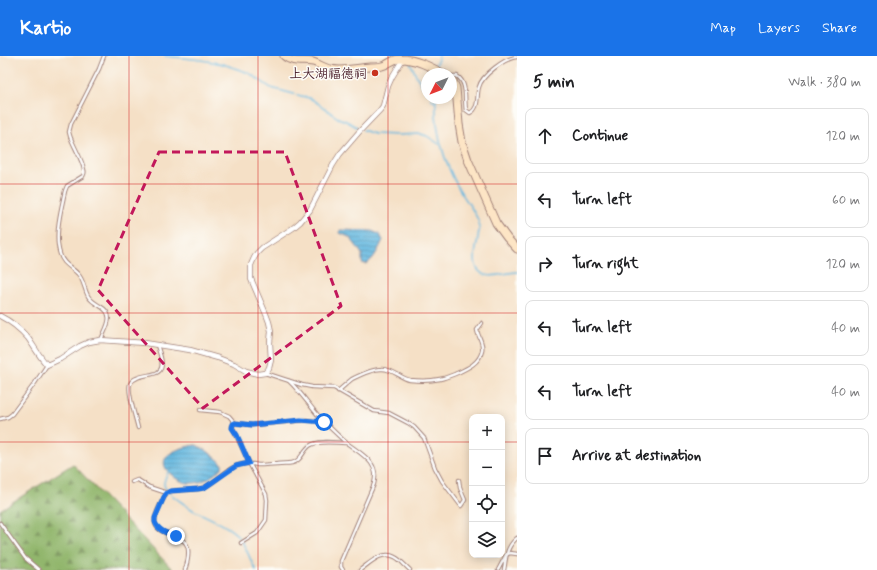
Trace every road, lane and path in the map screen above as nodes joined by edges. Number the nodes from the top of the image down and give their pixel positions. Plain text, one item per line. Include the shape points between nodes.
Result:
1 (104, 56) edge
2 (284, 56) edge
3 (517, 57) edge
4 (403, 58) junction
5 (431, 68) edge
6 (457, 76) edge
7 (457, 100) edge
8 (517, 248) edge
9 (0, 316) edge
10 (482, 322) dead end
11 (100, 340) junction
12 (157, 345) junction
13 (47, 365) junction
14 (265, 373) junction
15 (288, 380) junction
16 (338, 391) junction
17 (200, 410) dead end
18 (0, 419) edge
19 (324, 422) junction
20 (235, 423) junction
21 (138, 428) dead end
22 (347, 443) junction
23 (249, 463) junction
24 (459, 480) dead end
25 (132, 482) dead end
26 (167, 493) junction
27 (0, 523) edge
28 (517, 538) edge
29 (241, 543) dead end
30 (517, 554) edge
31 (506, 555) junction
32 (39, 570) edge
33 (185, 570) edge
34 (343, 570) edge
35 (360, 570) edge
36 (410, 570) edge
37 (498, 570) edge
38 (504, 570) edge

1 - 11 lane via 71,124 70,136 84,174 67,186 65,191 57,243 62,261 80,275 90,300 107,311 109,320
2 - 4 street via 291,60 313,62 338,70 384,66 392,60
3 - 6 lane via 509,58 480,83 476,106 472,112 466,110 464,87 462,80
4 - 5 street
4 - 14 street via 388,86 383,106 340,154 310,210 293,228 262,248 254,258 251,279 271,331 271,360
7 - 8 street via 462,142 468,160 496,223
9 - 13 street via 27,337
10 - 16 lane via 477,330 482,352 476,362 446,378 431,381 410,380 380,368 352,380
11 - 12 street
11 - 13 street via 80,346
12 - 14 street via 190,350 218,358 246,371
12 - 21 lane via 162,362 161,368 158,372 134,379 130,384
13 - 18 lane via 12,414
14 - 15 lane
15 - 16 lane via 318,388 334,388
15 - 19 lane
16 - 24 lane via 374,411 389,413 414,427 424,438 442,481 461,506 465,500
17 - 20 lane via 220,412
19 - 20 lane via 301,420 252,425
19 - 22 lane
20 - 23 lane via 232,428
22 - 23 lane via 312,444 292,463
22 - 34 lane via 367,458 376,477 341,561
23 - 26 lane via 236,466 204,488 174,490
23 - 29 lane via 266,494 266,520 258,533
25 - 26 lane via 138,480
26 - 33 lane via 155,522 160,530 186,543 188,550
27 - 32 lane via 25,558
28 - 31 lane
30 - 31 lane
31 - 37 lane
31 - 38 lane
35 - 36 lane via 374,559 388,555 395,557

